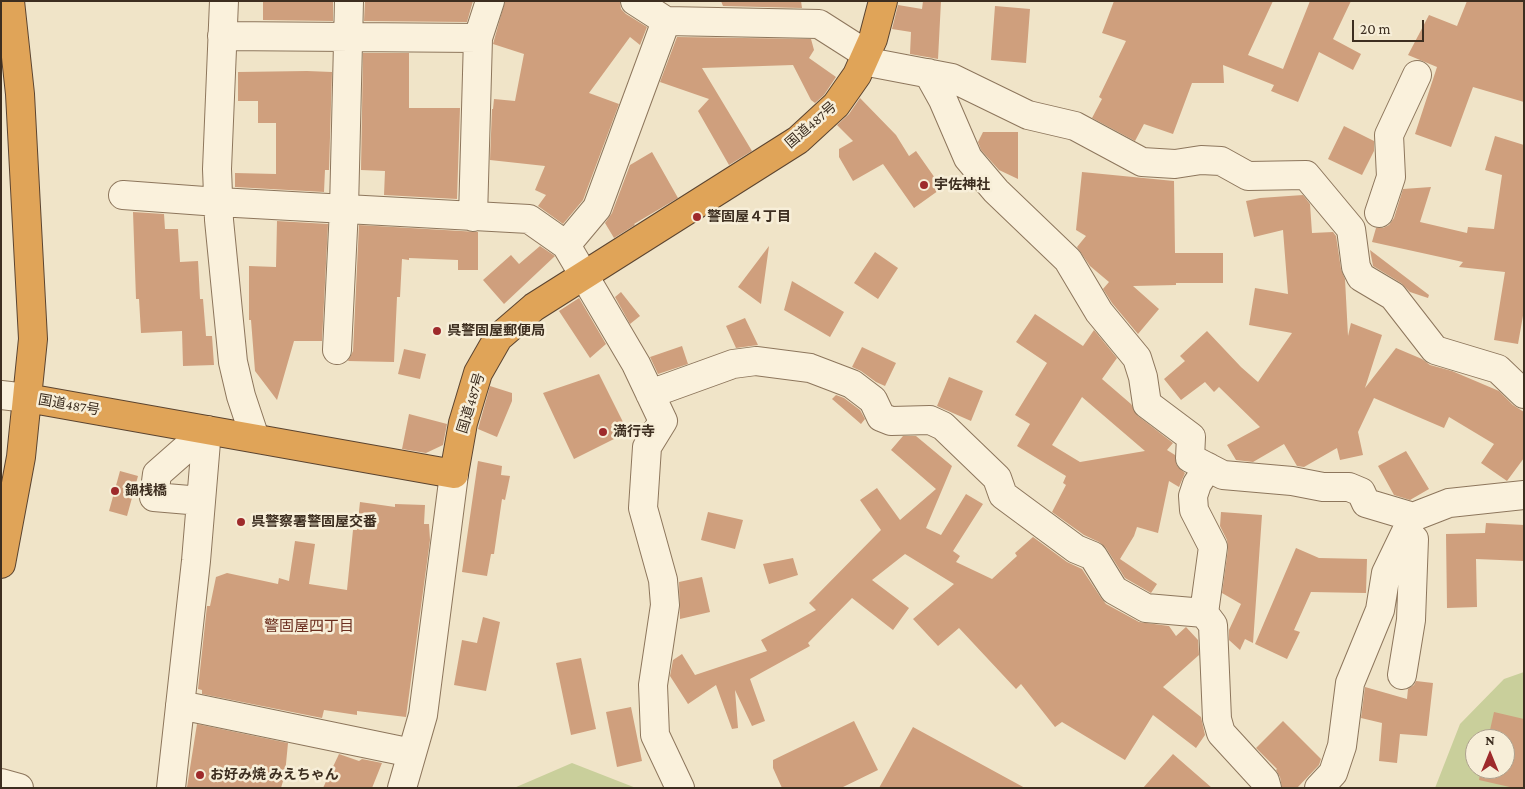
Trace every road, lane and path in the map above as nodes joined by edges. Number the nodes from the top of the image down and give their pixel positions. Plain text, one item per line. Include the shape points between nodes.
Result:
1 (10, 1) edge
2 (224, 1) edge
3 (349, 1) edge
4 (490, 1) edge
5 (635, 1) edge
6 (883, 1) edge
7 (666, 21) junction
8 (222, 36) junction
9 (348, 37) junction
10 (478, 38) junction
11 (865, 57) junction
12 (928, 73) junction
13 (1418, 76) dead end
14 (123, 195) dead end
15 (218, 202) junction
16 (344, 209) junction
17 (1379, 213) dead end
18 (473, 216) junction
19 (566, 245) junction
20 (583, 275) junction
21 (337, 350) dead end
22 (650, 394) junction
23 (1524, 394) edge
24 (14, 396) edge
25 (207, 430) junction
26 (255, 438) junction
27 (1208, 467) junction
28 (454, 474) junction
29 (1524, 495) edge
30 (201, 502) junction
31 (1413, 528) junction
32 (1, 564) edge
33 (1204, 613) junction
34 (1402, 675) dead end
35 (180, 705) junction
36 (412, 753) junction
37 (1, 783) edge
38 (19, 788) edge
39 (171, 788) edge
40 (402, 788) edge
41 (680, 788) edge
42 (1267, 788) edge
43 (1319, 788) edge

1 - 24 highway, 国道487号 via 20,94 33,339
2 - 8 street
3 - 9 street
4 - 10 street
5 - 7 street
6 - 11 highway, 国道487号
7 - 11 street via 819,24
7 - 19 street via 597,208
8 - 9 street
8 - 15 street
9 - 10 street
9 - 16 street
10 - 18 street
11 - 12 street
11 - 20 highway, 国道487号 via 836,105 798,140
12 - 23 street via 952,78 1028,115 1075,126 1142,162 1221,161 1248,176 1306,175 1351,230 1356,267 1361,277 1393,296 1435,350 1498,369
12 - 27 street via 968,158 996,191 1068,260 1099,312 1137,358 1144,377 1147,404 1192,437 1190,458
13 - 17 street via 1389,135 1391,177
14 - 15 street
15 - 16 street
15 - 26 street via 233,362
16 - 18 street
16 - 21 street
18 - 19 street via 529,219
19 - 20 street
20 - 22 street via 636,364
20 - 28 highway, 国道487号 via 534,307 498,338 478,372 463,423
22 - 33 street via 734,364 756,361 810,368 852,384 873,400 881,417 891,422 930,420 943,426 997,478 1003,495 1076,549 1093,556 1114,590 1146,608
22 - 41 street via 663,422 647,446 644,508 663,580 665,605 653,685 655,735
24 - 25 highway, 国道487号
24 - 32 highway, 国道487号 via 21,457
25 - 26 highway, 国道487号
25 - 30 street
25 - 30 street via 157,474 154,497
26 - 28 highway, 国道487号
27 - 31 street via 1223,475 1349,487 1361,492 1366,503
27 - 33 street via 1193,496 1194,510 1213,547
28 - 36 street via 422,715
29 - 31 street via 1449,503
30 - 35 street
31 - 34 street via 1411,620
31 - 43 street via 1386,573 1380,610 1350,683 1342,746 1333,773
33 - 42 street via 1213,625 1217,719 1221,733 1265,781
35 - 36 street
35 - 39 street
36 - 40 street
37 - 38 street

